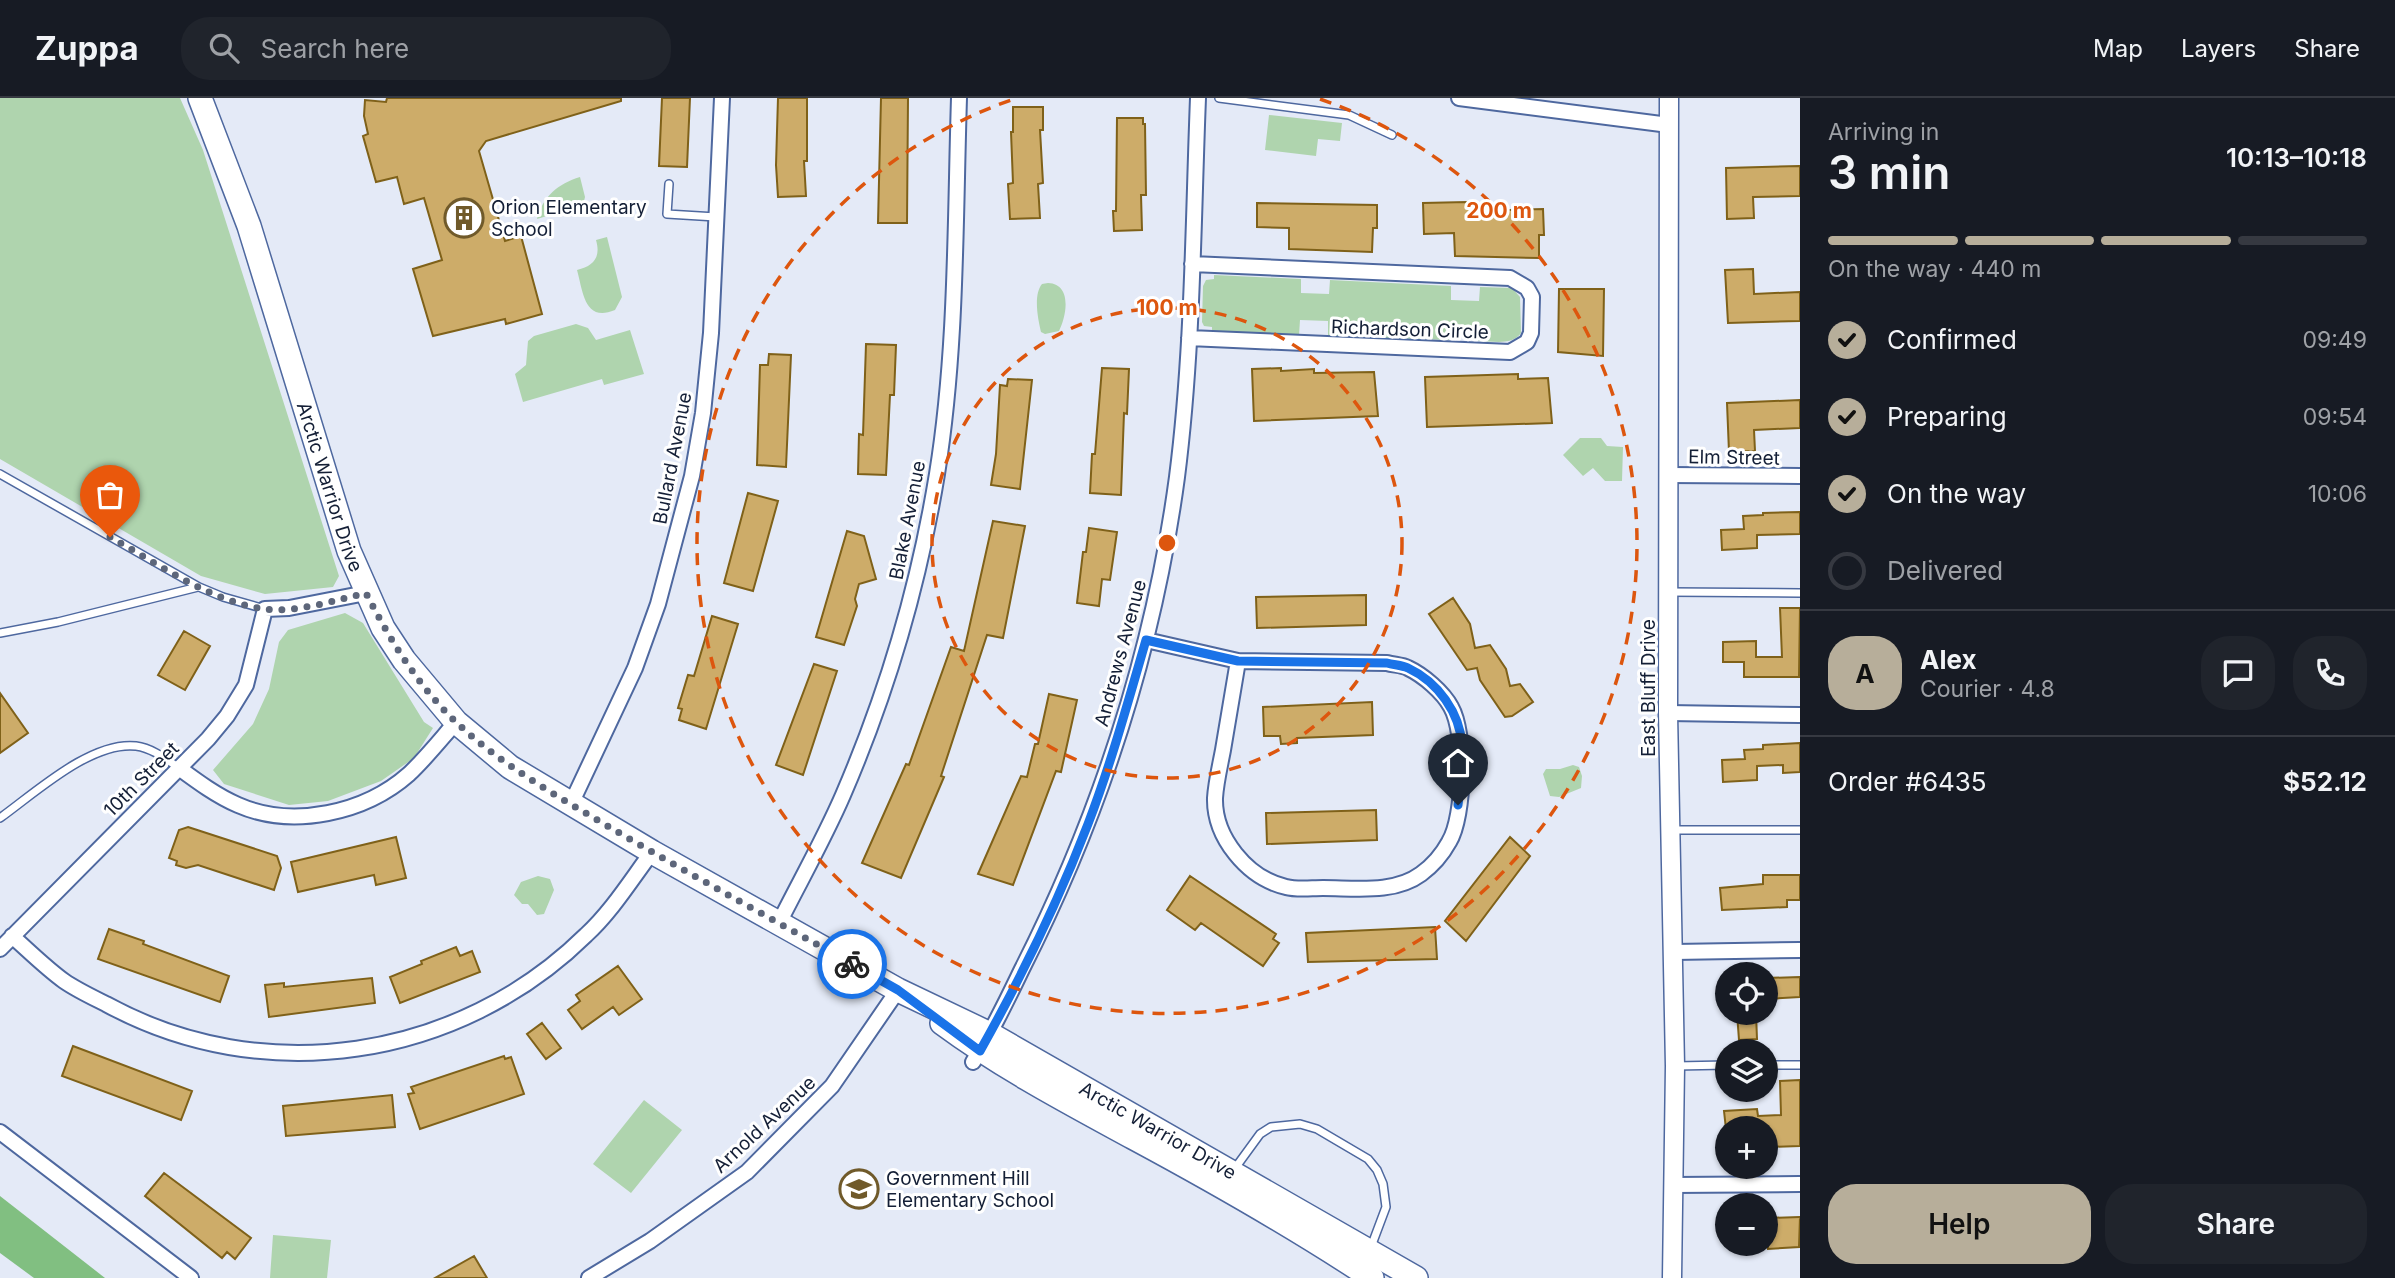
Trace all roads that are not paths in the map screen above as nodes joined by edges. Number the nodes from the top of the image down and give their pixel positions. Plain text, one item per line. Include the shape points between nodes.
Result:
1 (200, 98) edge
2 (722, 98) edge
3 (960, 98) edge
4 (1198, 98) edge
5 (1219, 98) edge
6 (1459, 98) edge
7 (1669, 98) edge
8 (1669, 125) junction
9 (1392, 135) dead end
10 (669, 184) dead end
11 (716, 217) junction
12 (1192, 264) junction
13 (1189, 338) junction
14 (0, 474) edge
15 (1668, 475) junction
16 (1800, 477) edge
17 (199, 587) junction
18 (1668, 592) junction
19 (366, 593) junction
20 (1800, 593) edge
21 (265, 609) junction
22 (0, 633) edge
23 (1146, 640) junction
24 (1238, 661) junction
25 (1668, 713) junction
26 (1800, 715) edge
27 (456, 722) junction
28 (179, 768) junction
29 (571, 804) junction
30 (0, 818) edge
31 (1671, 830) junction
32 (1800, 830) edge
33 (652, 852) junction
34 (779, 923) junction
35 (12, 936) junction
36 (0, 949) edge
37 (1800, 950) edge
38 (1674, 952) junction
39 (898, 990) junction
40 (981, 1049) junction
41 (1715, 1065) edge
42 (1778, 1065) edge
43 (1800, 1065) edge
44 (1675, 1066) junction
45 (1, 1134) edge
46 (1232, 1172) junction
47 (1800, 1184) edge
48 (1673, 1185) junction
49 (1369, 1251) junction
50 (191, 1278) edge
51 (589, 1278) edge
52 (1371, 1278) edge
53 (1416, 1278) edge
54 (1672, 1278) edge

1 - 19 main road, Arctic Warrior Drive via 242,204
2 - 11 street, Bullard Avenue
3 - 34 street, Blake Avenue via 950,354 926,529 875,713 842,796
4 - 12 street, Andrews Avenue
5 - 9 lane via 1349,115
6 - 8 street
7 - 8 street, East Bluff Drive
8 - 15 street, East Bluff Drive
10 - 11 lane via 667,214
11 - 29 street, Bullard Avenue via 711,333 689,490 635,668
12 - 13 street, Andrews Avenue
12 - 13 street, Richardson Circle via 1510,278 1527,288 1532,297 1531,333 1527,342 1510,352
13 - 23 street, Andrews Avenue via 1177,480
14 - 17 lane
15 - 16 street, Elm Street
15 - 18 street, East Bluff Drive
17 - 21 lane
17 - 22 lane
18 - 20 lane
18 - 25 street, East Bluff Drive
19 - 21 street
19 - 27 main road, Arctic Warrior Drive via 404,660
21 - 28 street, 10th Street via 246,685 221,723
23 - 24 street
23 - 40 street, Andrews Avenue via 1088,823 1044,926
24 - 24 street via 1387,663 1408,668 1451,706 1462,746 1457,821 1450,841 1420,875 1378,888 1286,888 1242,862 1228,845 1215,799
25 - 26 street
25 - 31 street, East Bluff Drive
27 - 28 street via 391,788 368,801 319,814 293,816 242,807
27 - 29 main road, Arctic Warrior Drive via 510,766
28 - 30 lane via 138,746 104,750
28 - 35 street, 10th Street
29 - 33 main road, Arctic Warrior Drive
31 - 32 lane
31 - 38 street, East Bluff Drive
33 - 34 main road, Arctic Warrior Drive
33 - 35 street via 587,935 537,977 486,1008 426,1034 365,1049 299,1054 242,1050 188,1039 138,1022 65,982
34 - 39 main road, Arctic Warrior Drive
35 - 36 street, 10th Street
37 - 38 street
38 - 44 street, East Bluff Drive
39 - 40 main road, Arctic Warrior Drive
39 - 51 street, Arnold Avenue via 832,1086 747,1172
40 - 46 main road, Arctic Warrior Drive
40 - 52 main road, Arctic Warrior Drive
41 - 44 lane
42 - 43 lane
44 - 48 street, East Bluff Drive
45 - 50 street
46 - 49 main road, Arctic Warrior Drive
46 - 49 lane via 1260,1133 1300,1124 1317,1129 1368,1159 1383,1184 1386,1207
47 - 48 street
48 - 54 street, East Bluff Drive
49 - 53 main road, Arctic Warrior Drive

